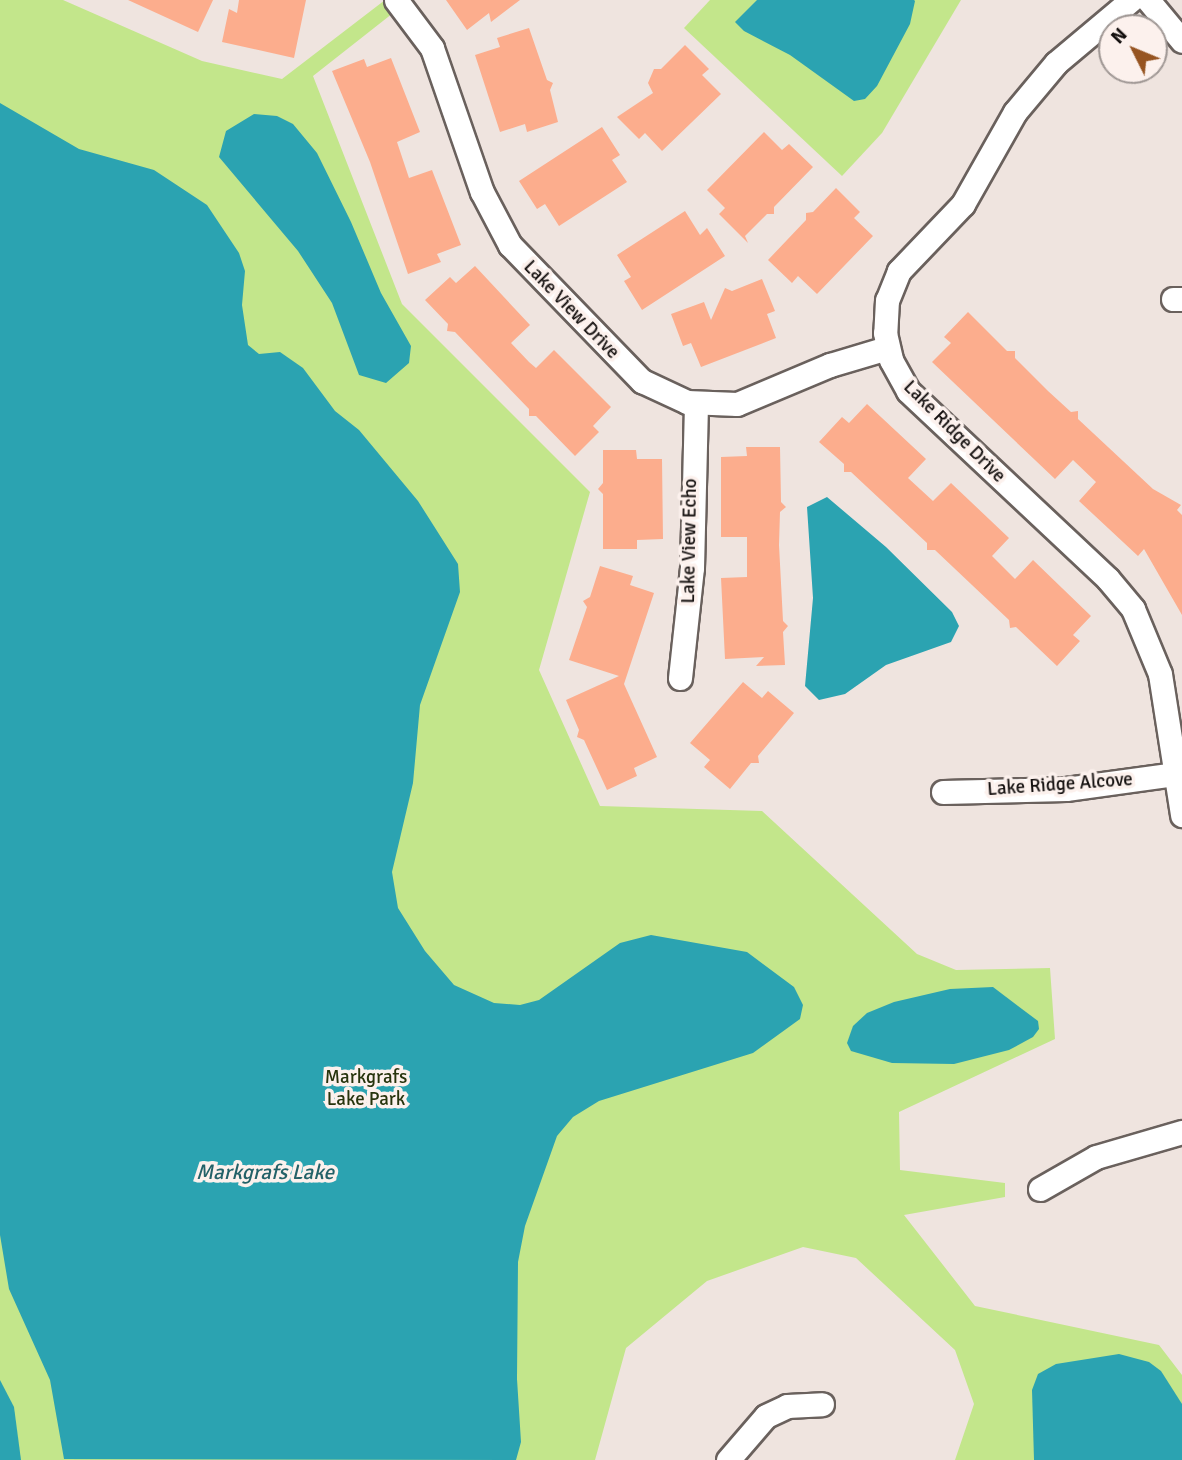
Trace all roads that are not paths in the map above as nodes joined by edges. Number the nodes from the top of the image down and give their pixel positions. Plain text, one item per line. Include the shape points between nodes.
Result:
1 (396, 0) edge
2 (1131, 0) edge
3 (1148, 0) edge
4 (1182, 41) edge
5 (887, 348) junction
6 (696, 404) junction
7 (680, 678) dead end
8 (1176, 774) junction
9 (943, 792) dead end
10 (1182, 816) edge
11 (1182, 1132) edge
12 (1040, 1189) dead end
13 (822, 1404) dead end
14 (728, 1460) edge

1 - 6 street, Lake View Drive via 432,48 487,203 514,251 636,377 663,394
2 - 5 street, Lake Ridge Drive via 1036,85 963,204 904,264 887,300
3 - 4 street
5 - 6 street, Lake View Drive via 821,368 758,399 730,405
5 - 8 street, Lake Ridge Drive via 908,391 1108,579 1133,609 1157,663
6 - 7 street, Lake View Echo via 692,568
8 - 9 street, Lake Ridge Alcove via 1066,789
8 - 10 street, Lake Ridge Drive
11 - 12 street via 1096,1157
13 - 14 street via 787,1406 766,1416 731,1451

